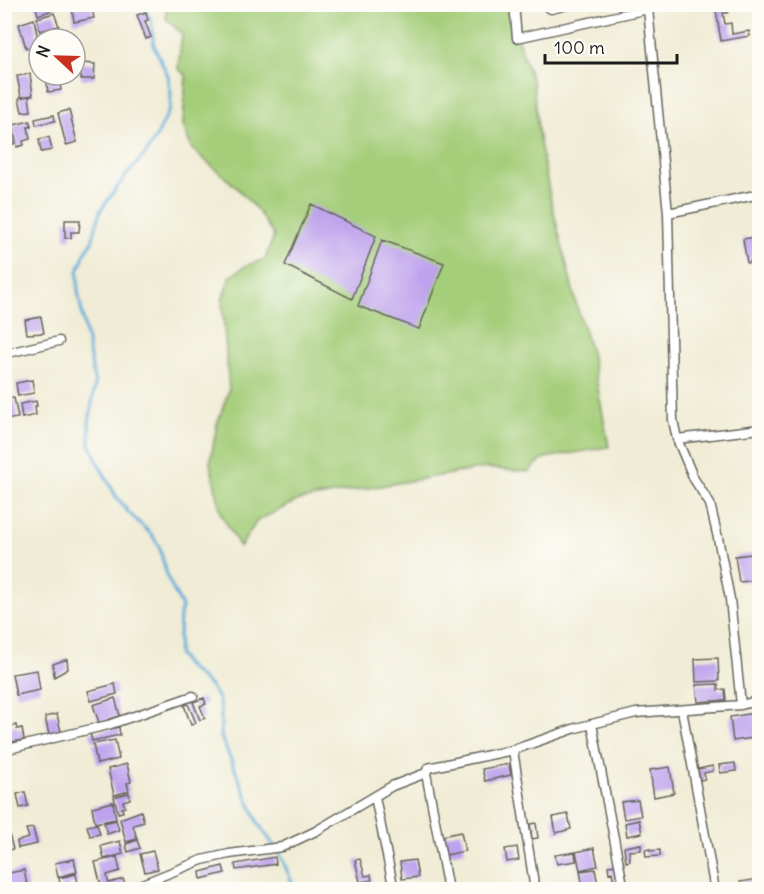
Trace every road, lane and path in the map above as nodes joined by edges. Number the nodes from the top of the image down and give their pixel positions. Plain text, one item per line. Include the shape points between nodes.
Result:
1 (514, 4) edge
2 (542, 4) edge
3 (572, 4) edge
4 (759, 194) edge
5 (668, 213) junction
6 (59, 341) dead end
7 (4, 354) edge
8 (759, 429) edge
9 (677, 438) junction
10 (193, 696) dead end
11 (759, 700) edge
12 (741, 705) junction
13 (682, 710) junction
14 (592, 724) junction
15 (4, 750) edge
16 (513, 750) junction
17 (426, 773) junction
18 (375, 797) junction
19 (127, 890) edge
20 (394, 890) edge
21 (448, 890) edge
22 (535, 890) edge
23 (624, 890) edge
24 (715, 890) edge

1 - 5 street via 517,38 648,9
2 - 3 street via 551,9
4 - 5 street
5 - 9 street via 670,348
6 - 7 street
8 - 9 street
9 - 12 street via 694,479 710,504 730,599
10 - 15 street via 108,725
11 - 12 street
12 - 13 street
13 - 14 street via 636,713
13 - 24 street
14 - 16 street
14 - 23 street
16 - 17 street via 428,768
16 - 22 street
17 - 18 street
17 - 21 street
18 - 19 street via 282,847 202,860
18 - 20 street

